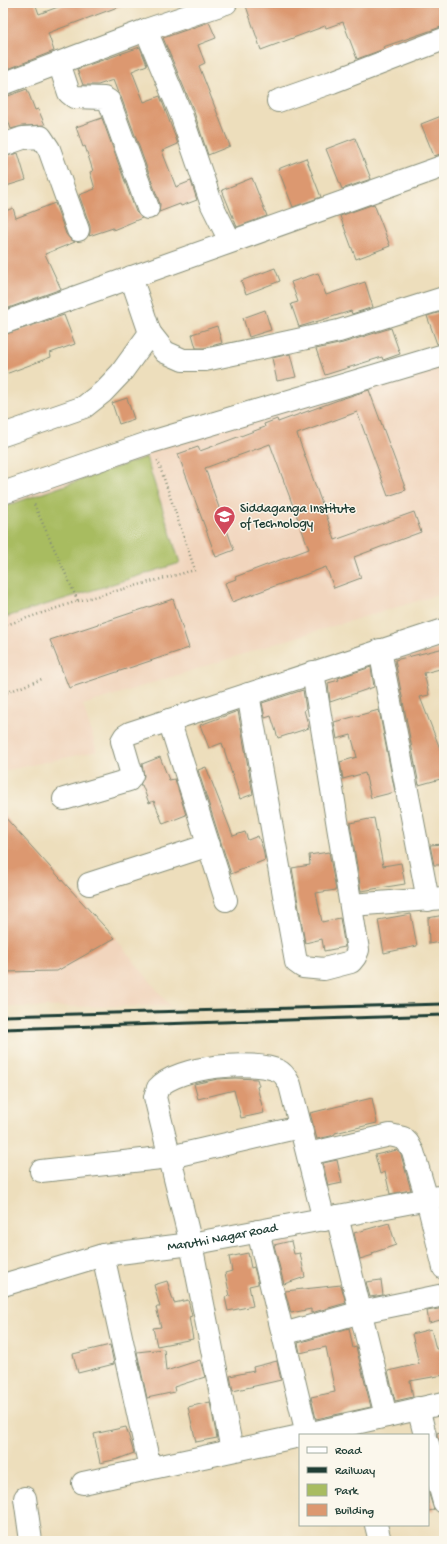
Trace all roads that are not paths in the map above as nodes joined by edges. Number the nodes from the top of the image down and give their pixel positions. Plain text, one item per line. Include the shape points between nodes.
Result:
1 (226, 3) edge
2 (146, 30) junction
3 (444, 39) edge
4 (59, 63) junction
5 (3, 84) edge
6 (278, 101) dead end
7 (3, 145) edge
8 (444, 166) edge
9 (148, 208) dead end
10 (78, 230) dead end
11 (230, 242) junction
12 (131, 277) junction
13 (444, 298) edge
14 (3, 323) edge
15 (150, 333) junction
16 (444, 355) edge
17 (3, 435) edge
18 (3, 493) edge
19 (444, 630) edge
20 (380, 650) junction
21 (313, 672) junction
22 (248, 694) junction
23 (169, 720) junction
24 (64, 799) dead end
25 (208, 845) junction
26 (89, 884) dead end
27 (436, 899) edge
28 (226, 900) dead end
29 (351, 905) junction
30 (300, 1127) junction
31 (308, 1154) junction
32 (170, 1157) junction
33 (41, 1172) dead end
34 (436, 1197) edge
35 (330, 1218) junction
36 (258, 1231) junction
37 (191, 1244) junction
38 (103, 1255) junction
39 (444, 1268) edge
40 (3, 1285) edge
41 (444, 1294) edge
42 (361, 1312) junction
43 (283, 1334) junction
44 (444, 1403) edge
45 (418, 1408) junction
46 (386, 1416) junction
47 (356, 1429) edge
48 (303, 1434) edge
49 (312, 1434) edge
50 (425, 1434) edge
51 (299, 1436) edge
52 (429, 1448) edge
53 (232, 1450) junction
54 (150, 1468) junction
55 (83, 1483) dead end
56 (25, 1498) dead end
57 (444, 1502) edge
58 (376, 1526) edge
59 (31, 1541) edge
60 (380, 1541) edge

1 - 2 street
2 - 4 street
2 - 11 street via 181,114 212,205
3 - 6 street
4 - 5 street
4 - 9 street via 69,93 74,97 104,98 109,101
7 - 10 street via 23,138 41,137 49,149
8 - 11 street
11 - 12 street
12 - 14 street
12 - 15 street
13 - 15 street via 339,331 205,360 183,360 165,352
15 - 17 street via 121,373 84,407
16 - 18 street via 151,442
19 - 20 street
20 - 21 street
20 - 27 street
21 - 22 street
21 - 29 street
22 - 23 street
22 - 29 street via 296,962 303,967 324,969 350,962 355,958 358,950
23 - 24 street via 130,733 122,740 132,775 129,780
23 - 25 street
25 - 26 street
25 - 28 street
27 - 29 street
30 - 31 street
30 - 32 street
30 - 32 street via 290,1085 280,1071 241,1064 197,1070 166,1082 158,1089 155,1097
31 - 34 street via 390,1135 403,1138
31 - 35 street
32 - 33 street
32 - 37 street
34 - 35 street, Maruthi Nagar Road
34 - 39 street
35 - 36 street, Maruthi Nagar Road
35 - 42 street
36 - 37 street, Maruthi Nagar Road
36 - 43 street
37 - 38 street, Maruthi Nagar Road
37 - 53 street
38 - 40 street, Maruthi Nagar Road
38 - 54 street
41 - 42 street
42 - 43 street
42 - 46 street
43 - 48 street
44 - 45 street
45 - 46 street
45 - 50 street
46 - 47 street
47 - 49 street
51 - 53 street
52 - 57 street
53 - 54 street
54 - 55 street
56 - 59 street
58 - 60 street

